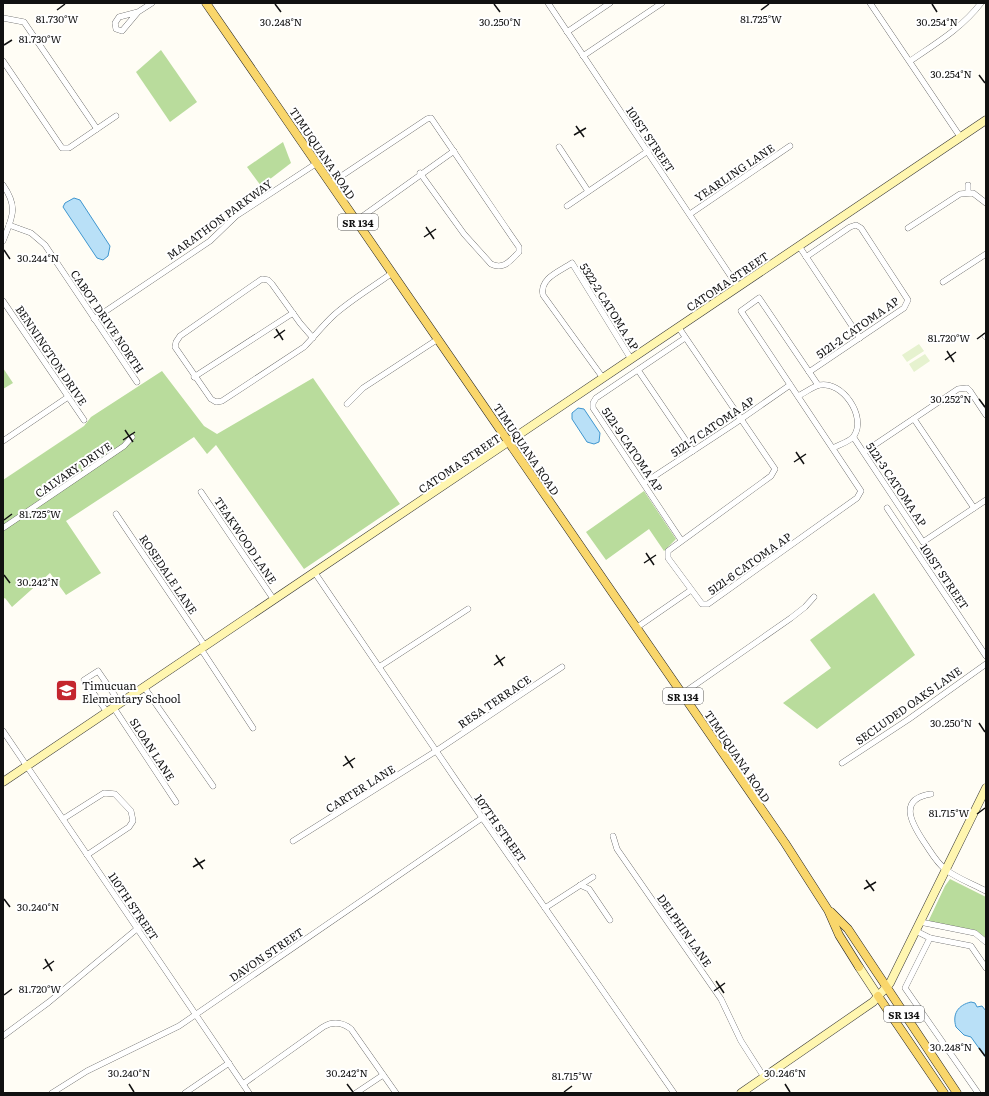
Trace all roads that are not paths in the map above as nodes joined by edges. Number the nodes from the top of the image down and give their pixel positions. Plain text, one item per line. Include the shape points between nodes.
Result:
1 (152, 3) edge
2 (206, 3) edge
3 (548, 3) edge
4 (610, 3) edge
5 (662, 3) edge
6 (870, 3) edge
7 (981, 3) edge
8 (138, 12) dead end
9 (3, 18) edge
10 (567, 32) junction
11 (583, 56) junction
12 (3, 61) edge
13 (910, 61) junction
14 (116, 116) dead end
15 (986, 120) edge
16 (97, 129) junction
17 (960, 138) junction
18 (790, 146) dead end
19 (559, 147) dead end
20 (454, 151) junction
21 (648, 152) junction
22 (317, 163) junction
23 (420, 174) junction
24 (331, 183) junction
25 (3, 185) edge
26 (968, 185) dead end
27 (588, 191) junction
28 (968, 192) junction
29 (986, 203) edge
30 (566, 206) dead end
31 (690, 214) junction
32 (356, 220) junction
33 (9, 225) junction
34 (908, 228) dead end
35 (3, 241) edge
36 (799, 246) junction
37 (986, 254) edge
38 (806, 257) junction
39 (392, 272) junction
40 (943, 282) dead end
41 (738, 287) junction
42 (3, 301) edge
43 (293, 313) junction
44 (94, 319) junction
45 (679, 328) junction
46 (313, 338) junction
47 (685, 338) junction
48 (860, 338) junction
49 (438, 339) junction
50 (631, 359) junction
51 (638, 370) junction
52 (809, 372) junction
53 (194, 376) junction
54 (603, 378) junction
55 (137, 382) dead end
56 (790, 385) junction
57 (818, 385) junction
58 (68, 396) junction
59 (798, 396) junction
60 (347, 404) dead end
61 (986, 415) edge
62 (914, 419) junction
63 (84, 420) dead end
64 (741, 420) junction
65 (132, 437) dead end
66 (854, 438) junction
67 (3, 441) edge
68 (509, 442) junction
69 (833, 448) junction
70 (693, 451) junction
71 (864, 452) junction
72 (644, 484) junction
73 (201, 492) dead end
74 (986, 500) edge
75 (887, 508) dead end
76 (974, 508) junction
77 (116, 514) dead end
78 (3, 528) edge
79 (681, 540) junction
80 (315, 573) junction
81 (691, 590) junction
82 (814, 597) dead end
83 (274, 600) junction
84 (468, 608) dead end
85 (636, 628) junction
86 (203, 648) junction
87 (986, 656) edge
88 (986, 664) edge
89 (379, 667) junction
90 (562, 667) dead end
91 (144, 687) junction
92 (682, 694) junction
93 (113, 708) junction
94 (253, 728) dead end
95 (3, 731) edge
96 (436, 751) junction
97 (842, 763) dead end
98 (27, 766) junction
99 (3, 782) edge
100 (213, 786) dead end
101 (985, 790) edge
102 (931, 794) dead end
103 (176, 802) dead end
104 (482, 818) junction
105 (63, 819) junction
106 (613, 836) dead end
107 (293, 841) dead end
108 (87, 855) junction
109 (946, 870) junction
110 (593, 877) dead end
111 (580, 885) junction
112 (986, 891) edge
113 (545, 908) junction
114 (828, 910) junction
115 (610, 920) dead end
116 (920, 922) junction
117 (138, 928) junction
118 (916, 930) junction
119 (930, 938) junction
120 (986, 942) edge
121 (859, 966) joint
122 (986, 968) edge
123 (886, 988) junction
124 (878, 996) junction
125 (195, 1014) junction
126 (3, 1036) edge
127 (229, 1064) junction
128 (383, 1074) junction
129 (764, 1077) junction
130 (242, 1084) junction
131 (52, 1093) edge
132 (185, 1093) edge
133 (249, 1093) edge
134 (356, 1093) edge
135 (396, 1093) edge
136 (674, 1093) edge
137 (741, 1093) edge
138 (944, 1093) edge
139 (957, 1093) edge
140 (978, 1093) edge

1 - 8 street
2 - 22 main road, TIMUQUANA ROAD / SR 134
3 - 10 street, 101ST STREET
4 - 10 street
5 - 11 street
6 - 13 street
7 - 13 street via 953,32
9 - 16 street via 24,22
10 - 11 street, 101ST STREET
11 - 21 street, 101ST STREET
12 - 16 street via 62,148 69,148
13 - 17 street
14 - 16 street
15 - 17 street, CATOMA STREET
17 - 36 street, CATOMA STREET
18 - 31 street, YEARLING LANE
19 - 27 street
20 - 23 street
20 - 23 street via 519,247 519,252 504,266 496,267 491,264 476,249
20 - 24 street via 429,118
21 - 27 street
21 - 31 street, 101ST STREET
22 - 24 main road, TIMUQUANA ROAD / SR 134
22 - 44 street, MARATHON PARKWAY via 236,216 210,240
23 - 32 street
24 - 32 main road, TIMUQUANA ROAD / SR 134
25 - 33 street via 14,207
26 - 28 street
27 - 30 street
28 - 29 street via 979,196
28 - 34 street via 954,197
31 - 41 street, 101ST STREET
32 - 39 main road, TIMUQUANA ROAD / SR 134
33 - 35 street
33 - 44 street, CABOT DRIVE NORTH via 31,234 45,245
36 - 38 street
36 - 41 street, CATOMA STREET
37 - 40 street
38 - 48 street
38 - 48 street, 5121-2 CATOMA AP via 850,227 861,228 906,296 907,304
39 - 46 street via 334,316
39 - 49 main road, TIMUQUANA ROAD / SR 134
41 - 45 street, CATOMA STREET
42 - 58 street, BENNINGTON DRIVE
43 - 46 street
43 - 53 street
43 - 53 street via 272,284 262,279 178,339 175,347
44 - 55 street, CABOT DRIVE NORTH
45 - 47 street, 5121-6 CATOMA AP
45 - 50 street, CATOMA STREET
46 - 53 street via 304,347 222,401 216,402 211,399
47 - 51 street, 5121-9 CATOMA AP
47 - 64 street, 5121-6 CATOMA AP
48 - 52 street, 5121-2 CATOMA AP
49 - 60 street via 363,388
49 - 68 main road, TIMUQUANA ROAD / SR 134
50 - 54 street, CATOMA STREET
50 - 54 street, 5322-2 CATOMA AP via 572,263 545,281 541,289 543,295
51 - 70 street
51 - 72 street, 5121-9 CATOMA AP via 596,398 593,408
52 - 56 street, 5121-6 CATOMA AP via 759,298 741,311
52 - 57 street
54 - 68 street, CATOMA STREET
56 - 59 street, 5121-6 CATOMA AP
56 - 64 street, 5121-7 CATOMA AP
57 - 59 street
57 - 66 street via 836,388 848,398 858,424
58 - 63 street, BENNINGTON DRIVE
58 - 67 street
59 - 69 street, 5121-6 CATOMA AP
61 - 62 street via 970,391 963,388
62 - 71 street
62 - 76 street
64 - 70 street, 5121-7 CATOMA AP
64 - 79 street, 5121-6 CATOMA AP via 773,466 774,473
65 - 78 street, CALVARY DRIVE via 124,446
66 - 69 street
66 - 71 street, 5121-3 CATOMA AP
68 - 80 street, CATOMA STREET
68 - 85 main road, TIMUQUANA ROAD / SR 134
69 - 81 street, 5121-6 CATOMA AP via 860,488 857,498 708,604 702,604
70 - 72 street, 5121-7 CATOMA AP
71 - 76 street, 5121-3 CATOMA AP via 923,542
72 - 79 street, 5121-9 CATOMA AP
73 - 83 street, TEAKWOOD LANE
74 - 76 street
75 - 87 street, 101ST STREET
77 - 86 street, ROSEDALE LANE
79 - 81 street, 5121-6 CATOMA AP via 667,554
80 - 83 street, CATOMA STREET
80 - 89 street, 107TH STREET
81 - 85 street
82 - 92 street via 796,615
83 - 86 street, CATOMA STREET
84 - 89 street
85 - 92 main road, TIMUQUANA ROAD / SR 134
86 - 91 street, CATOMA STREET
86 - 94 street, ROSEDALE LANE
88 - 97 street, SECLUDED OAKS LANE
89 - 96 street, 107TH STREET
90 - 96 street, RESA TERRACE
91 - 93 street, CATOMA STREET
91 - 100 street
92 - 114 main road, TIMUQUANA ROAD / SR 134
93 - 93 street via 98,671 84,680
93 - 98 street, CATOMA STREET
93 - 103 street, SLOAN LANE
95 - 98 street, 110TH STREET
96 - 104 street, 107TH STREET
96 - 107 street, CARTER LANE
98 - 99 street, CATOMA STREET
98 - 105 street, 110TH STREET
101 - 109 street
102 - 109 street via 922,796 913,803 910,817 916,831
104 - 113 street, 107TH STREET
104 - 125 street, DAVON STREET
105 - 108 street, 110TH STREET
105 - 108 street via 104,793 115,794 131,811 133,821 128,827
106 - 129 street, DELPHIN LANE via 617,849 721,999 741,1042
108 - 117 street, 110TH STREET
109 - 112 street
109 - 116 street
110 - 111 street
111 - 113 street
111 - 115 street via 589,889
113 - 136 street, 107TH STREET
114 - 121 main road, TIMUQUANA ROAD / SR 134 via 839,935
114 - 123 main road, TIMUQUANA ROAD / SR 134 via 848,929
116 - 118 street
116 - 120 street via 976,933
117 - 125 street, 110TH STREET
117 - 126 street via 49,1002
118 - 119 street
118 - 123 street
119 - 122 street via 971,946
119 - 140 street via 905,988
121 - 124 street, TIMUQUANA ROAD / SR 134
123 - 124 street
123 - 139 main road, TIMUQUANA ROAD / SR 134
124 - 129 street
124 - 138 main road, TIMUQUANA ROAD / SR 134
125 - 127 street, 110TH STREET
125 - 131 street, DAVON STREET via 172,1030 86,1071
127 - 130 street, 110TH STREET
127 - 132 street
128 - 130 street via 351,1029 340,1023 323,1027
128 - 134 street
128 - 135 street
129 - 137 street
130 - 133 street, 110TH STREET

